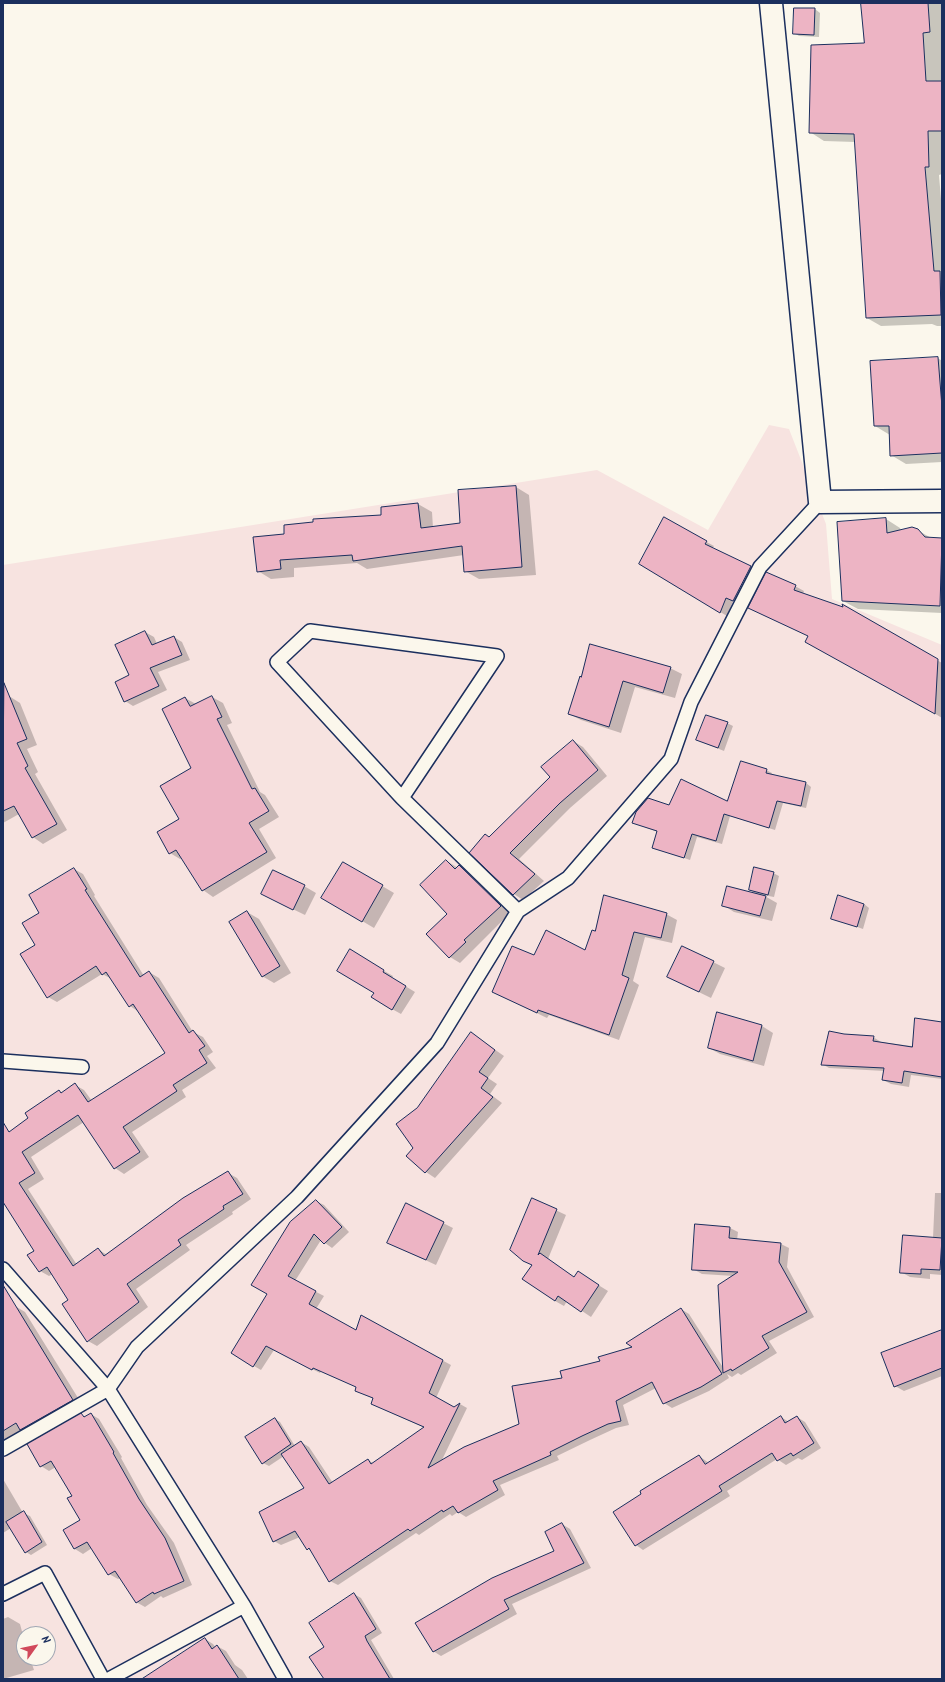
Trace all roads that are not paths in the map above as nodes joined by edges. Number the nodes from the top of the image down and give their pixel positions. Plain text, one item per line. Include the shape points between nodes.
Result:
1 (771, 3) edge
2 (942, 501) edge
3 (820, 502) junction
4 (402, 798) junction
5 (518, 911) junction
6 (3, 1061) edge
7 (82, 1067) dead end
8 (3, 1269) edge
9 (108, 1389) junction
10 (3, 1449) edge
11 (3, 1594) edge
12 (244, 1606) junction
13 (102, 1679) edge
14 (109, 1679) edge
15 (285, 1679) edge

1 - 3 street
2 - 3 street
3 - 5 lane via 760,567 691,702 671,759 568,878
4 - 4 lane via 497,656 310,631 277,662
4 - 5 lane
5 - 9 lane via 437,1043 297,1197 137,1347
6 - 7 lane
8 - 9 lane
9 - 10 lane
9 - 12 lane
11 - 13 lane via 45,1573
12 - 14 lane
12 - 15 lane

